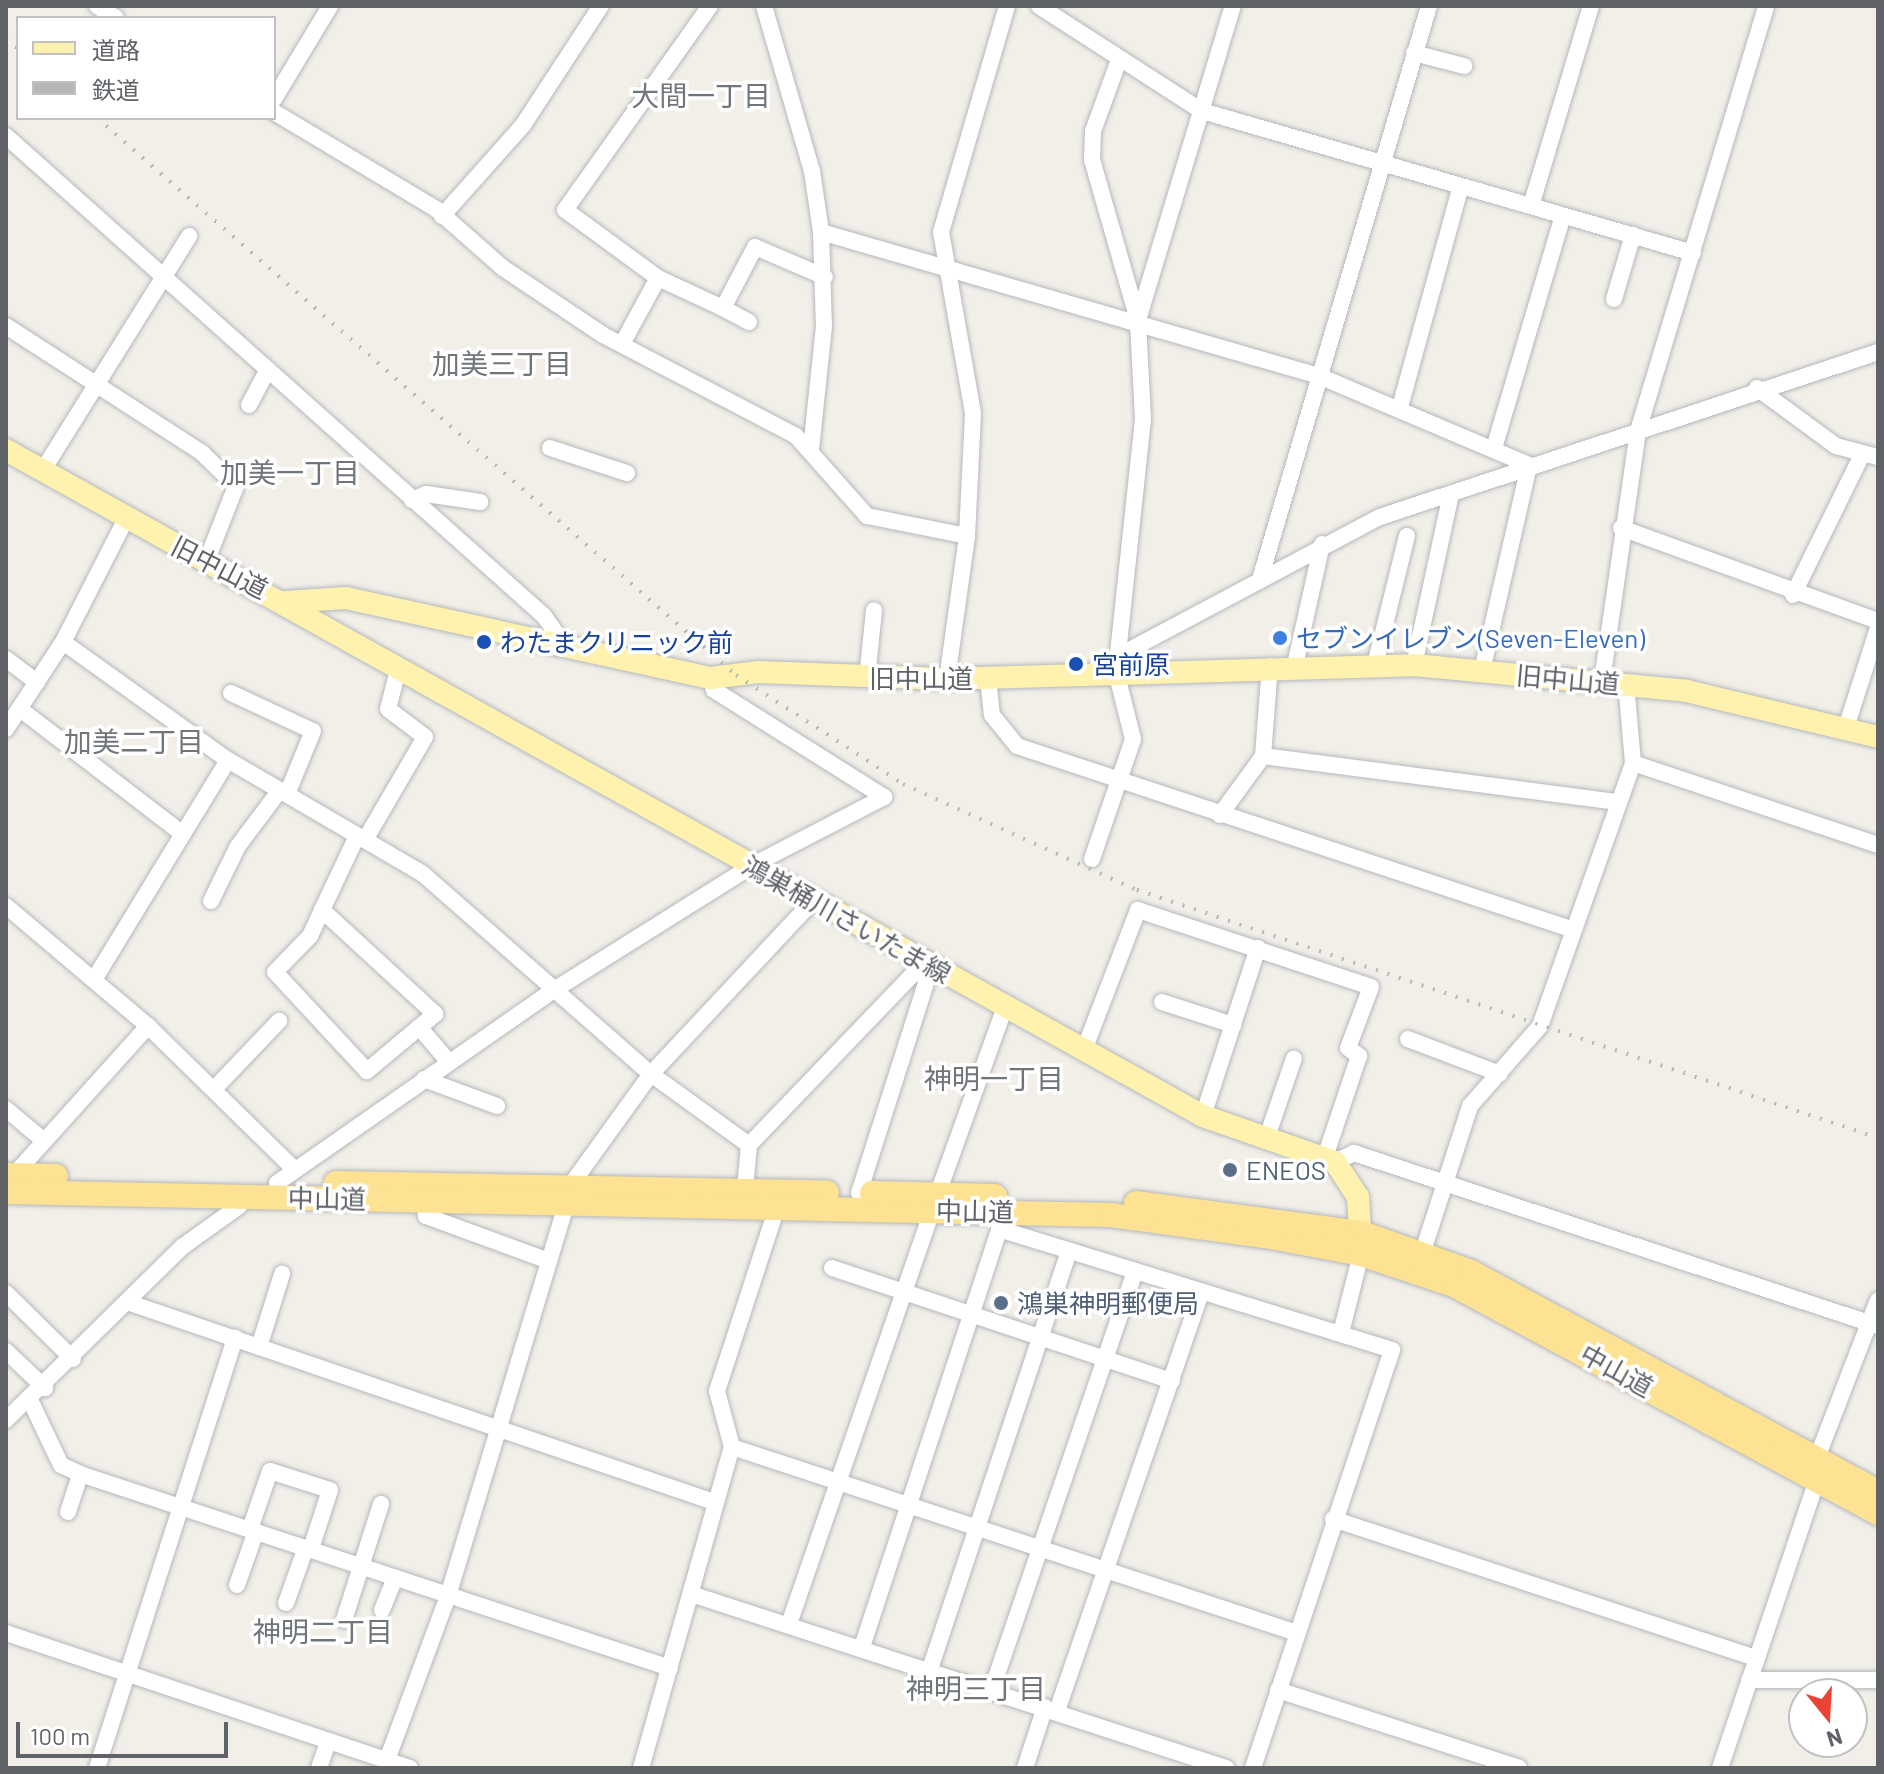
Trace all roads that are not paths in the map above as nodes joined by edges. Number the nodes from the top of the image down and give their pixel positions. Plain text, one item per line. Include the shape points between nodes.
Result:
1 (330, 6) edge
2 (601, 6) edge
3 (710, 6) edge
4 (764, 6) edge
5 (1007, 6) edge
6 (1039, 6) edge
7 (1233, 6) edge
8 (1429, 6) edge
9 (1591, 6) edge
10 (1766, 6) edge
11 (1414, 53) junction
12 (1119, 60) junction
13 (1464, 66) dead end
14 (276, 96) edge
15 (1202, 111) junction
16 (276, 113) edge
17 (6, 136) edge
18 (1380, 163) junction
19 (1461, 186) junction
20 (1531, 206) junction
21 (442, 216) junction
22 (1563, 216) junction
23 (821, 232) junction
24 (1633, 235) junction
25 (189, 236) dead end
26 (1693, 253) junction
27 (950, 269) junction
28 (160, 276) junction
29 (825, 277) junction
30 (658, 278) junction
31 (1614, 299) dead end
32 (723, 308) junction
33 (1138, 320) junction
34 (749, 322) dead end
35 (6, 326) edge
36 (622, 344) junction
37 (1878, 352) edge
38 (268, 370) junction
39 (1319, 376) junction
40 (96, 386) junction
41 (1757, 388) junction
42 (249, 405) dead end
43 (1400, 407) junction
44 (1638, 431) junction
45 (1495, 445) junction
46 (550, 448) dead end
47 (811, 449) junction
48 (6, 450) edge
49 (1870, 455) edge
50 (1529, 465) junction
51 (43, 470) junction
52 (627, 473) dead end
53 (1451, 494) junction
54 (412, 500) junction
55 (480, 502) dead end
56 (127, 517) junction
57 (1621, 528) junction
58 (967, 536) junction
59 (1407, 536) dead end
60 (1322, 544) junction
61 (206, 562) junction
62 (1261, 576) junction
63 (1793, 595) junction
64 (285, 602) junction
65 (874, 610) dead end
66 (1878, 621) edge
67 (1878, 628) edge
68 (63, 642) junction
69 (566, 648) junction
70 (6, 659) edge
71 (1118, 664) junction
72 (1295, 665) junction
73 (1375, 665) junction
74 (1414, 665) junction
75 (1270, 666) junction
76 (398, 670) junction
77 (1482, 671) junction
78 (711, 678) junction
79 (867, 678) junction
80 (988, 678) junction
81 (947, 679) junction
82 (1602, 681) junction
83 (37, 682) junction
84 (1626, 683) junction
85 (231, 693) dead end
86 (20, 709) junction
87 (1846, 728) junction
88 (6, 729) edge
89 (1878, 737) edge
90 (1263, 756) junction
91 (228, 760) junction
92 (1633, 763) junction
93 (1120, 783) junction
94 (283, 792) junction
95 (1618, 802) junction
96 (1220, 815) junction
97 (183, 834) junction
98 (361, 838) junction
99 (1878, 845) edge
100 (1092, 859) dead end
101 (753, 865) junction
102 (814, 900) junction
103 (211, 901) dead end
104 (6, 906) edge
105 (322, 910) junction
106 (1571, 929) junction
107 (1258, 948) junction
108 (931, 968) junction
109 (95, 978) junction
110 (554, 990) junction
111 (1162, 1002) dead end
112 (1005, 1007) junction
113 (279, 1021) dead end
114 (1233, 1025) junction
115 (148, 1026) junction
116 (419, 1027) junction
117 (1408, 1039) dead end
118 (1084, 1050) junction
119 (1294, 1058) dead end
120 (449, 1062) junction
121 (651, 1074) junction
122 (1500, 1074) junction
123 (424, 1079) junction
124 (215, 1088) junction
125 (497, 1106) dead end
126 (6, 1109) edge
127 (1203, 1116) junction
128 (1267, 1137) junction
129 (44, 1141) junction
130 (749, 1145) junction
131 (1330, 1159) junction
132 (285, 1176) junction
133 (8, 1181) edge
134 (573, 1182) junction
135 (1445, 1182) junction
136 (745, 1189) junction
137 (859, 1193) junction
138 (239, 1197) junction
139 (424, 1200) junction
140 (935, 1202) junction
141 (562, 1207) junction
142 (777, 1207) junction
143 (1002, 1220) junction
144 (1362, 1244) junction
145 (1069, 1250) junction
146 (1422, 1254) junction
147 (546, 1260) junction
148 (832, 1268) dead end
149 (1135, 1271) junction
150 (282, 1274) dead end
151 (903, 1291) junction
152 (1201, 1292) junction
153 (6, 1293) edge
154 (1878, 1300) edge
155 (130, 1303) junction
156 (972, 1313) junction
157 (1873, 1325) edge
158 (1342, 1329) junction
159 (1040, 1336) junction
160 (235, 1338) junction
161 (259, 1347) junction
162 (6, 1351) edge
163 (1105, 1358) junction
164 (73, 1359) junction
165 (1172, 1381) junction
166 (45, 1388) junction
167 (30, 1400) junction
168 (6, 1420) edge
169 (496, 1426) junction
170 (732, 1447) junction
171 (1817, 1468) junction
172 (80, 1474) junction
173 (838, 1482) junction
174 (1878, 1492) edge
175 (714, 1502) junction
176 (381, 1504) dead end
177 (178, 1505) junction
178 (909, 1505) junction
179 (68, 1512) dead end
180 (1878, 1513) edge
181 (1333, 1519) junction
182 (974, 1527) junction
183 (253, 1530) junction
184 (308, 1548) junction
185 (1042, 1549) junction
186 (361, 1566) junction
187 (1106, 1570) junction
188 (395, 1577) junction
189 (237, 1585) dead end
190 (691, 1594) junction
191 (448, 1596) junction
192 (286, 1603) dead end
193 (382, 1610) dead end
194 (344, 1620) dead end
195 (789, 1624) junction
196 (6, 1633) edge
197 (1297, 1633) junction
198 (862, 1647) junction
199 (1757, 1658) junction
200 (670, 1668) junction
201 (930, 1669) junction
202 (127, 1672) junction
203 (1749, 1680) junction
204 (1878, 1680) edge
205 (992, 1689) junction
206 (1278, 1690) junction
207 (1051, 1709) junction
208 (328, 1742) junction
209 (387, 1760) junction
210 (97, 1768) edge
211 (319, 1768) edge
212 (410, 1768) edge
213 (641, 1768) edge
214 (1025, 1768) edge
215 (1226, 1768) edge
216 (1253, 1768) edge
217 (1519, 1768) edge
218 (1720, 1768) edge

1 - 14 street
2 - 21 street via 523,125
3 - 30 street via 565,210
4 - 23 street via 812,171
5 - 27 street via 941,232
6 - 12 street
7 - 15 street
8 - 11 street
9 - 20 street
10 - 26 street
11 - 13 street
11 - 18 street
12 - 15 street
12 - 33 street via 1093,131 1092,160
15 - 18 street
15 - 33 street
16 - 21 street
17 - 28 street
18 - 19 street
18 - 39 street
19 - 20 street
19 - 43 street
20 - 22 street
21 - 36 street via 527,285
22 - 24 street
22 - 45 street
23 - 27 street
23 - 29 street
24 - 26 street
24 - 31 street
25 - 28 street
26 - 44 street
27 - 33 street
27 - 58 street via 973,413
28 - 38 street
28 - 40 street
29 - 32 street via 755,247
29 - 47 street
30 - 32 street
30 - 36 street
32 - 34 street
33 - 39 street
33 - 71 street via 1143,420
35 - 40 street
36 - 47 street
37 - 41 street
38 - 42 street
38 - 54 street
39 - 43 street
39 - 62 street
40 - 51 street
40 - 61 street via 202,453 236,486
41 - 44 street
41 - 49 street via 1836,446
43 - 45 street
44 - 50 street
44 - 57 street
45 - 50 street
46 - 52 street
47 - 58 street via 867,516
48 - 51 main road, 旧中山道
49 - 63 street
50 - 53 street
50 - 77 street
51 - 56 main road, 旧中山道
53 - 60 street
53 - 74 street
54 - 55 street via 426,494
54 - 69 street via 544,616
56 - 61 main road, 旧中山道
56 - 68 street
57 - 63 street
57 - 82 street
58 - 81 street
59 - 73 street
60 - 62 street
60 - 72 street
61 - 64 main road, 旧中山道
62 - 71 street
63 - 66 street
64 - 69 main road, 旧中山道 via 330,595
64 - 76 main road, 鴻巣桶川さいたま線
65 - 79 street
67 - 87 street
68 - 83 street
68 - 91 street
69 - 78 main road, 旧中山道
70 - 83 street
71 - 75 main road, 旧中山道
71 - 80 main road, 旧中山道
71 - 93 street via 1133,739
72 - 73 main road, 旧中山道
72 - 75 main road, 旧中山道
73 - 74 main road, 旧中山道
74 - 77 main road, 旧中山道
75 - 90 street
76 - 98 street via 388,709 425,737
76 - 101 main road, 鴻巣桶川さいたま線
77 - 82 main road, 旧中山道
78 - 79 main road, 旧中山道
78 - 101 street via 714,690 884,797
79 - 81 main road, 旧中山道
80 - 81 main road, 旧中山道
80 - 93 street via 992,715 1017,746
82 - 84 main road, 旧中山道
83 - 86 street
84 - 87 main road, 旧中山道 via 1734,699
84 - 92 street
85 - 94 street via 313,731
86 - 88 street
86 - 97 street
87 - 89 main road, 旧中山道
90 - 95 street
90 - 96 street
91 - 94 street
91 - 97 street
92 - 95 street
92 - 99 street
93 - 96 street
93 - 100 street
94 - 98 street
94 - 103 street via 238,846
95 - 106 street
96 - 106 street
97 - 109 street
98 - 105 street
98 - 110 street via 423,874
101 - 102 main road, 鴻巣桶川さいたま線
101 - 110 street
102 - 108 main road, 鴻巣桶川さいたま線
102 - 121 street
104 - 109 street
105 - 116 street via 435,1014
105 - 116 street via 310,936 275,972 367,1071
106 - 122 street via 1540,1026
107 - 114 street
107 - 118 street via 1138,910
107 - 131 street via 1371,987 1348,1048 1359,1056
108 - 112 main road, 鴻巣桶川さいたま線
108 - 130 street via 912,975
108 - 137 street
109 - 115 street
110 - 120 street
110 - 121 street
111 - 114 street
112 - 118 main road, 鴻巣桶川さいたま線
112 - 140 street
113 - 124 street
114 - 127 street
115 - 124 street
115 - 129 street
116 - 120 street
117 - 122 street
118 - 127 main road, 鴻巣桶川さいたま線
119 - 128 street
120 - 123 street
121 - 130 street
121 - 134 street
122 - 135 street via 1470,1106
123 - 125 street
123 - 132 street
124 - 132 street
126 - 129 street
127 - 128 main road, 鴻巣桶川さいたま線
128 - 131 main road, 鴻巣桶川さいたま線
129 - 133 street
130 - 136 street
131 - 135 street via 1354,1153
131 - 144 main road via 1358,1197
132 - 133 highway, 中山道
132 - 134 highway, 中山道
133 - 138 highway, 中山道
134 - 136 highway, 中山道
134 - 141 street
135 - 146 street
135 - 157 street
136 - 137 highway, 中山道
137 - 140 highway, 中山道
138 - 139 highway, 中山道
138 - 155 street via 239,1206 182,1247
139 - 141 highway, 中山道
139 - 147 street via 426,1216
140 - 142 highway, 中山道
140 - 143 highway, 中山道
140 - 144 highway, 中山道 via 1176,1205
140 - 151 street
141 - 142 highway, 中山道
141 - 147 street
142 - 170 street via 717,1391
143 - 144 highway, 中山道 via 1183,1223
143 - 145 street
143 - 156 street
144 - 146 highway, 中山道
144 - 158 street
144 - 171 highway, 中山道 via 1497,1305
145 - 149 street
145 - 159 street
146 - 171 highway, 中山道 via 1528,1299
147 - 169 street
148 - 151 street
149 - 152 street
149 - 163 street
150 - 161 street
151 - 156 street
151 - 173 street
152 - 158 street via 1330,1334
152 - 165 street
153 - 164 street
154 - 157 street
155 - 160 street
155 - 164 street
156 - 159 street
156 - 178 street
157 - 171 street
158 - 181 street via 1392,1350
159 - 163 street
159 - 182 street
160 - 161 street
160 - 177 street
161 - 169 street
162 - 166 street
163 - 165 street
163 - 185 street
164 - 166 street
165 - 187 street
166 - 167 street
167 - 168 street
167 - 172 street via 61,1465
169 - 175 street
169 - 191 street
170 - 173 street
170 - 175 street
171 - 174 highway, 中山道
171 - 180 highway, 中山道
171 - 199 street
172 - 177 street
172 - 179 street
173 - 178 street
173 - 195 street
175 - 190 street
176 - 186 street
177 - 183 street
177 - 202 street
178 - 182 street
178 - 198 street
181 - 197 street
181 - 199 street
182 - 185 street
182 - 201 street
183 - 184 street
183 - 184 street via 270,1471 330,1490
183 - 189 street
184 - 186 street
184 - 192 street
185 - 187 street
185 - 205 street
186 - 188 street
186 - 194 street
187 - 197 street
187 - 207 street
188 - 191 street
188 - 193 street
190 - 195 street
190 - 200 street
191 - 200 street
191 - 209 street
195 - 198 street
196 - 202 street
197 - 206 street
198 - 201 street
199 - 203 street
200 - 213 street
201 - 205 street
202 - 208 street
202 - 210 street
203 - 204 street
203 - 218 street
205 - 207 street
206 - 216 street
206 - 217 street
207 - 214 street
207 - 215 street
208 - 209 street
208 - 211 street
209 - 212 street

